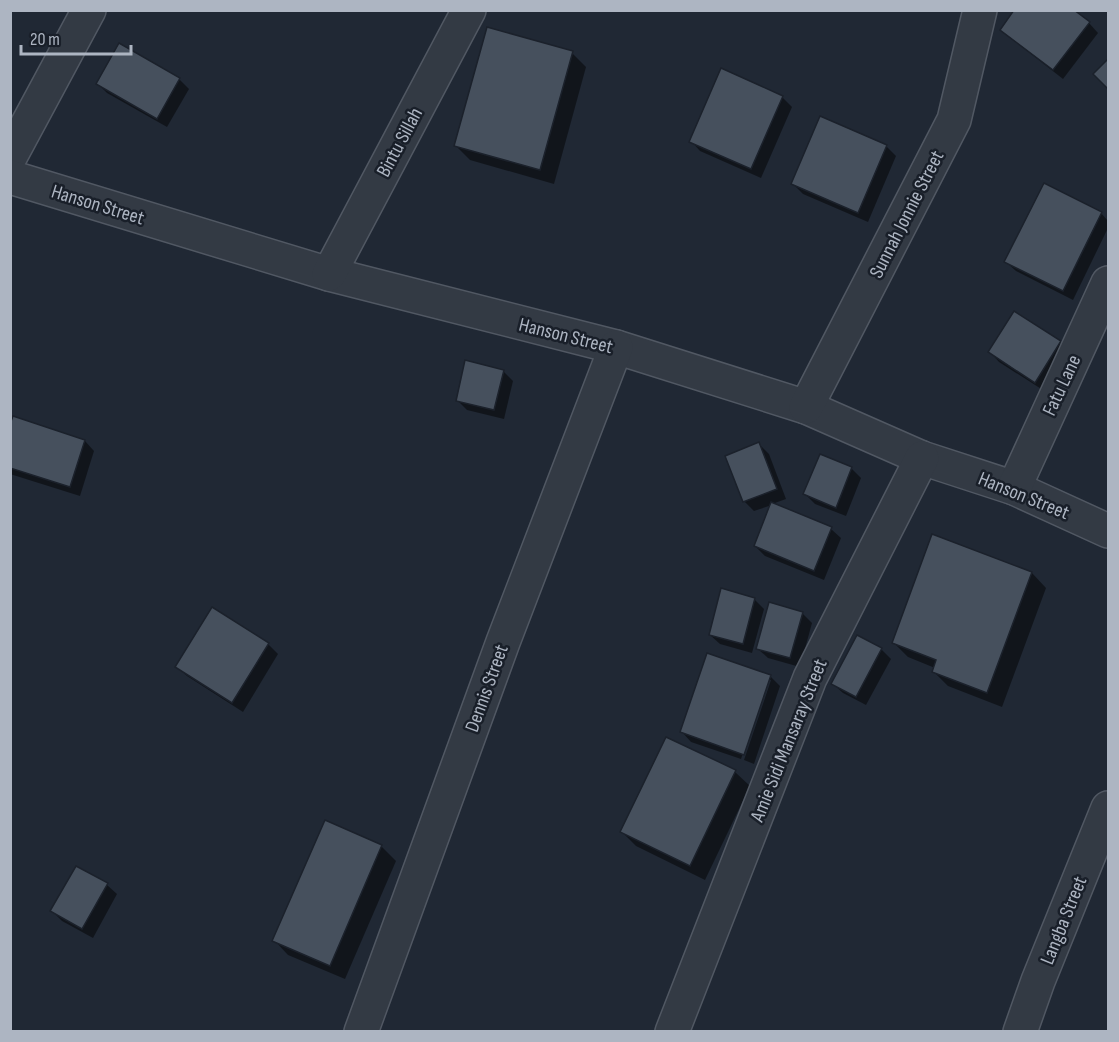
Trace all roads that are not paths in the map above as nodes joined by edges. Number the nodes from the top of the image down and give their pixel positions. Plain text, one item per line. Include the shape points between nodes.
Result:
1 (89, 10) edge
2 (469, 10) edge
3 (980, 10) edge
4 (10, 157) edge
5 (10, 177) edge
6 (329, 274) junction
7 (1108, 283) edge
8 (616, 347) junction
9 (806, 407) junction
10 (922, 458) junction
11 (1014, 488) junction
12 (1108, 531) edge
13 (1108, 808) edge
14 (361, 1032) edge
15 (672, 1032) edge
16 (1020, 1032) edge

1 - 4 street
2 - 6 street, Bintu Sillah
3 - 9 street, Sunnah Jonnie Street via 954,120
5 - 6 street, Hanson Street
6 - 8 street, Hanson Street
7 - 11 street, Fatu Lane
8 - 9 street, Hanson Street
8 - 14 street, Dennis Street
9 - 10 street, Hanson Street
10 - 11 street, Hanson Street
10 - 15 street, Amie Sidi Mansaray Street via 810,678
11 - 12 street, Hanson Street
13 - 16 street, Langba Street

